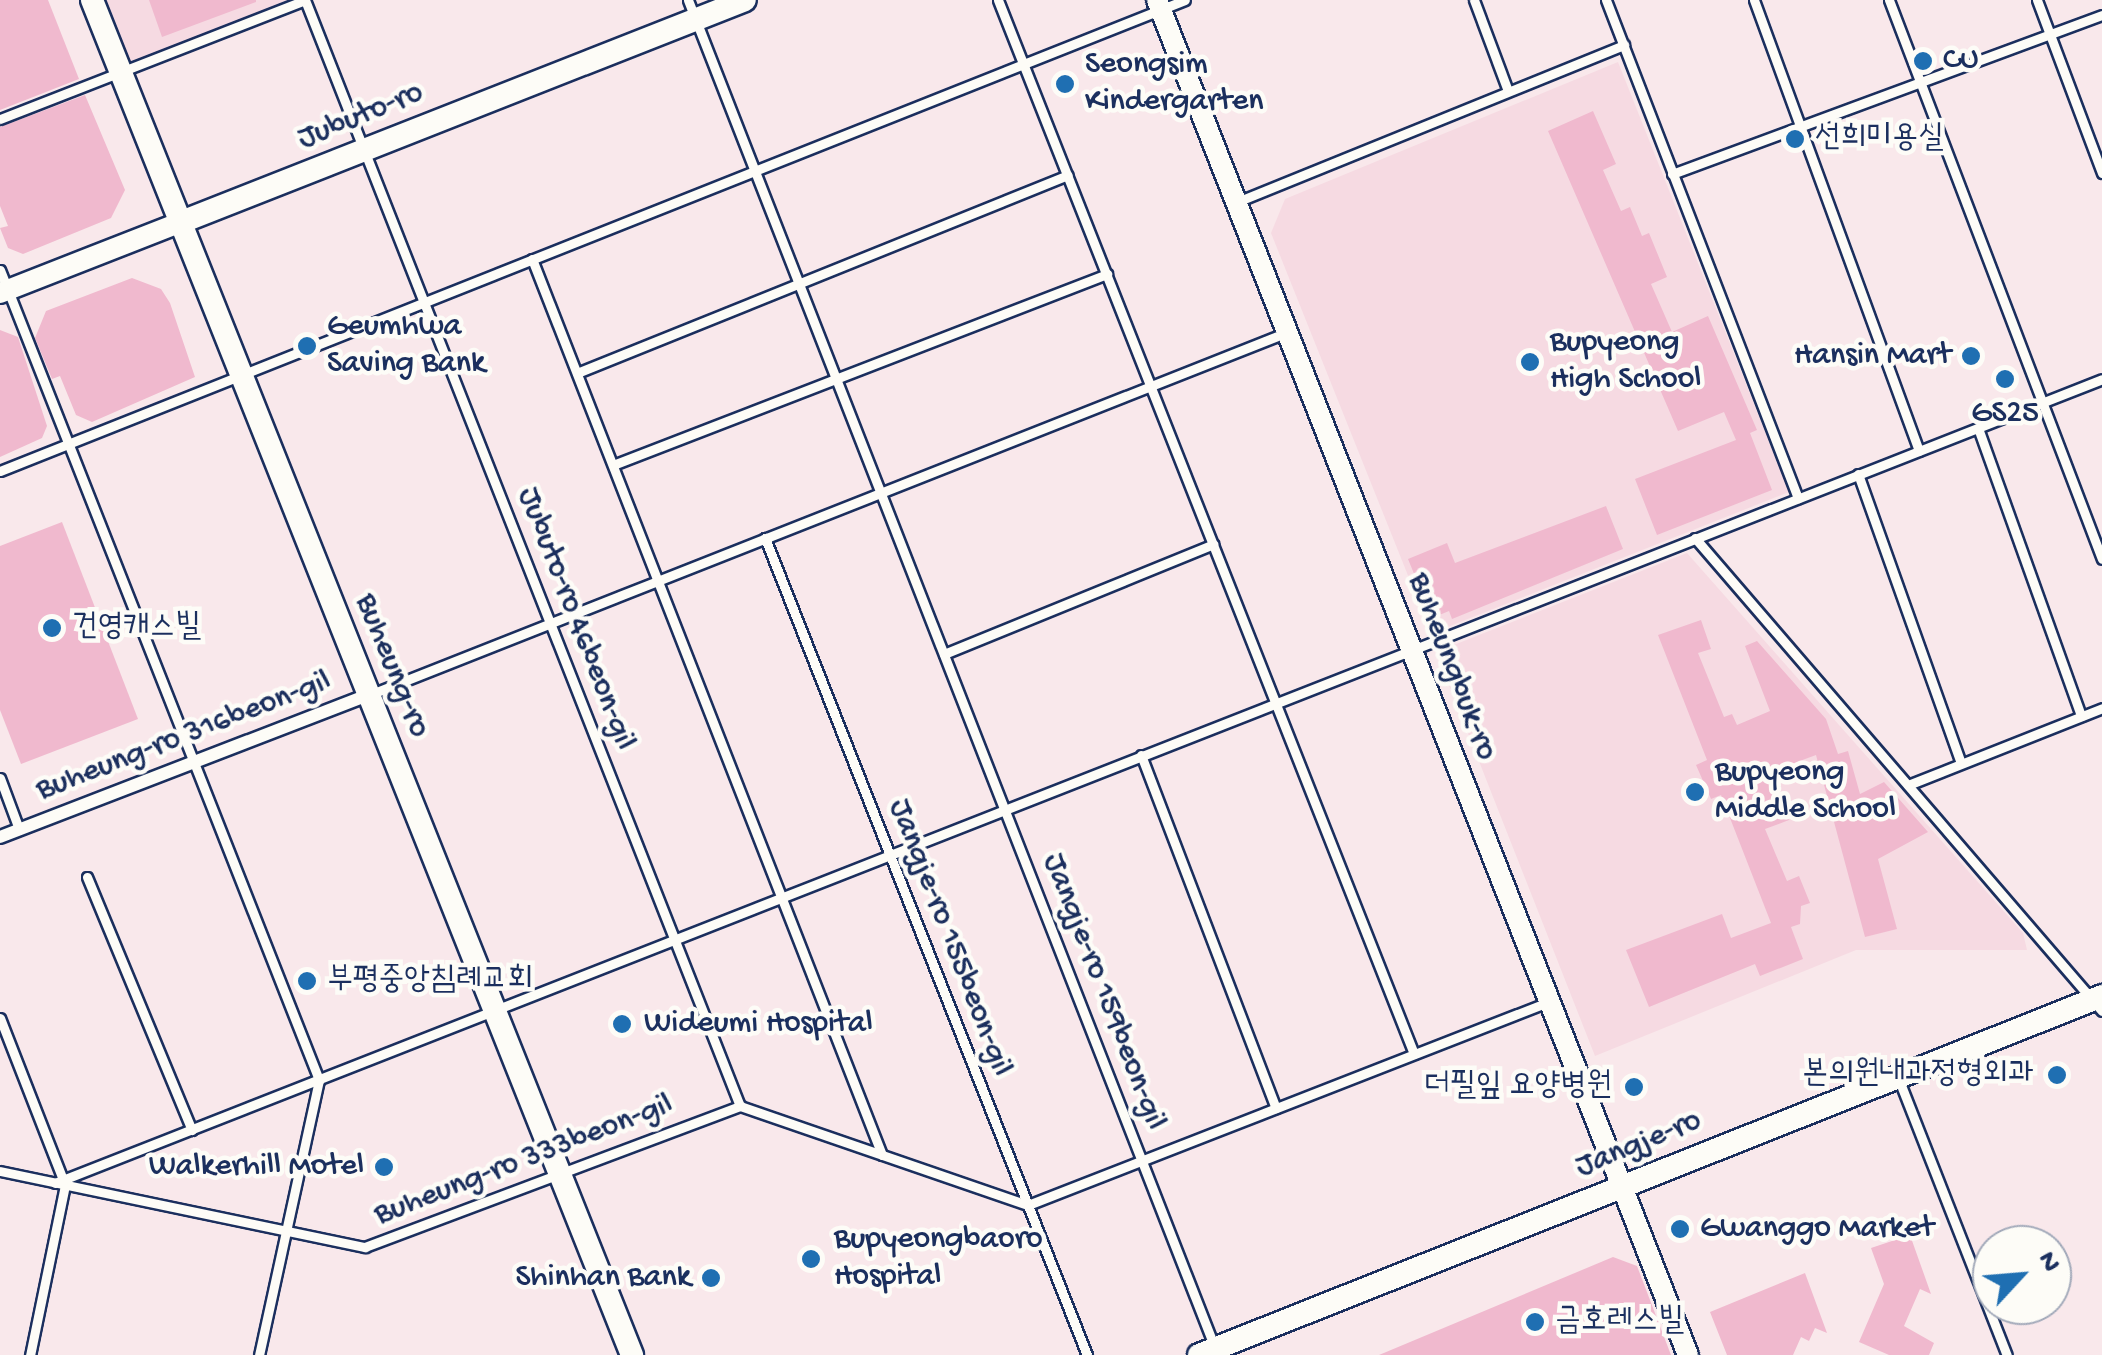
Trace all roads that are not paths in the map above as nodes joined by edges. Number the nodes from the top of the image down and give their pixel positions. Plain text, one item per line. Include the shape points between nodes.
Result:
1 (92, 0) edge
2 (305, 0) edge
3 (745, 0) edge
4 (998, 0) edge
5 (1185, 0) edge
6 (1474, 0) edge
7 (1606, 0) edge
8 (1754, 0) edge
9 (1889, 0) edge
10 (2037, 0) edge
11 (1159, 5) edge
12 (692, 10) edge
13 (2102, 15) edge
14 (2050, 34) junction
15 (1624, 45) junction
16 (1023, 62) junction
17 (120, 72) junction
18 (1920, 82) junction
19 (1508, 90) junction
20 (0, 119) edge
21 (1802, 126) junction
22 (364, 150) junction
23 (754, 170) junction
24 (2102, 173) edge
25 (1672, 174) junction
26 (1068, 175) junction
27 (1237, 202) junction
28 (179, 223) junction
29 (532, 259) junction
30 (1107, 274) junction
31 (799, 283) junction
32 (3, 284) edge
33 (424, 302) junction
34 (1287, 332) junction
35 (577, 373) junction
36 (240, 376) junction
37 (2102, 380) edge
38 (837, 382) junction
39 (1150, 386) junction
40 (2044, 402) junction
41 (1978, 428) junction
42 (68, 444) junction
43 (1919, 450) junction
44 (613, 465) junction
45 (0, 471) edge
46 (1858, 474) junction
47 (881, 493) junction
48 (1798, 498) junction
49 (765, 538) junction
50 (1695, 538) junction
51 (1213, 544) junction
52 (2102, 559) edge
53 (658, 581) junction
54 (550, 624) junction
55 (1411, 648) junction
56 (944, 654) junction
57 (368, 695) junction
58 (1275, 702) junction
59 (2102, 708) edge
60 (2082, 716) junction
61 (1141, 755) junction
62 (193, 760) junction
63 (1962, 763) junction
64 (0, 778) edge
65 (1908, 785) junction
66 (1004, 809) junction
67 (20, 830) junction
68 (0, 838) edge
69 (890, 854) junction
70 (87, 877) dead end
71 (781, 898) junction
72 (674, 940) junction
73 (1549, 1002) junction
74 (2099, 1002) edge
75 (494, 1011) junction
76 (0, 1018) edge
77 (1414, 1054) junction
78 (1898, 1078) junction
79 (319, 1080) junction
80 (740, 1106) junction
81 (1276, 1108) junction
82 (192, 1130) junction
83 (882, 1155) junction
84 (1142, 1161) junction
85 (0, 1171) edge
86 (560, 1174) junction
87 (61, 1182) junction
88 (1622, 1187) junction
89 (1028, 1206) junction
90 (285, 1231) junction
91 (1207, 1352) edge
92 (30, 1355) edge
93 (258, 1355) edge
94 (632, 1355) edge
95 (1087, 1355) edge
96 (1688, 1355) edge
97 (2006, 1355) edge

1 - 17 main road, Buheung-ro
2 - 17 lane
2 - 22 lane, Jubuto-ro 46beon-gil
3 - 12 main road, Jubuto-ro
4 - 16 lane
5 - 11 lane
6 - 19 lane
7 - 15 lane
8 - 21 lane
9 - 18 lane
10 - 14 lane
11 - 16 lane
11 - 27 street, Buheungbuk-ro
12 - 22 main road, Jubuto-ro
12 - 23 lane, Jangje-ro 159beon-gil
13 - 14 lane
14 - 18 lane
14 - 24 lane
15 - 19 lane
15 - 25 lane
16 - 23 lane
16 - 26 lane
17 - 20 lane
17 - 28 main road, Buheung-ro
18 - 21 lane
18 - 40 lane
19 - 27 lane
21 - 25 lane
21 - 43 lane
22 - 28 main road, Jubuto-ro
22 - 33 lane, Jubuto-ro 46beon-gil
23 - 29 lane
23 - 31 lane, Jangje-ro 159beon-gil
25 - 48 lane
26 - 30 lane
26 - 31 lane
27 - 34 street, Buheungbuk-ro
28 - 32 street, Jubuto-ro
28 - 36 main road, Buheung-ro
29 - 33 lane
29 - 35 lane
30 - 38 lane
30 - 39 lane
31 - 35 lane
31 - 38 lane, Jangje-ro 159beon-gil
32 - 42 lane
33 - 36 lane
33 - 54 lane, Jubuto-ro 46beon-gil
34 - 39 lane
34 - 55 street, Buheungbuk-ro
35 - 44 lane
36 - 42 lane
36 - 57 main road, Buheung-ro
37 - 40 lane
38 - 44 lane
38 - 47 lane, Jangje-ro 159beon-gil
39 - 47 lane
39 - 51 lane
40 - 41 lane
40 - 52 lane
41 - 43 lane
41 - 60 lane
42 - 45 lane
42 - 62 lane
43 - 46 lane
44 - 53 lane
46 - 48 lane
46 - 63 lane
47 - 49 lane
47 - 56 lane, Jangje-ro 159beon-gil
48 - 50 lane
49 - 53 lane
49 - 69 lane, Jangje-ro 155beon-gil
50 - 55 lane
50 - 65 lane
51 - 56 lane
51 - 58 lane
53 - 54 lane
53 - 71 lane
54 - 57 lane
54 - 72 lane, Jubuto-ro 46beon-gil
55 - 58 lane
55 - 73 street, Buheungbuk-ro
56 - 66 lane, Jangje-ro 159beon-gil
57 - 62 street, Buheung-ro 316beon-gil
57 - 75 main road, Buheung-ro
58 - 61 lane
58 - 77 lane
59 - 60 lane
60 - 63 lane
61 - 66 lane
61 - 81 lane
62 - 67 street, Buheung-ro 316beon-gil
62 - 79 lane
63 - 65 lane
64 - 67 lane, Buheung-ro 316beon-gil
65 - 74 lane
66 - 69 lane
66 - 84 lane, Jangje-ro 159beon-gil
67 - 68 street, Buheung-ro 316beon-gil
69 - 71 lane
69 - 89 lane, Jangje-ro 155beon-gil
70 - 82 lane
71 - 72 lane
71 - 83 lane
72 - 75 lane
72 - 80 lane, Jubuto-ro 46beon-gil
73 - 77 lane
73 - 88 street, Buheungbuk-ro
74 - 78 main road, Jangje-ro
75 - 79 lane
75 - 86 main road, Buheung-ro
76 - 87 lane
77 - 81 lane
78 - 88 main road, Jangje-ro
78 - 97 lane
79 - 82 lane
79 - 90 lane
80 - 83 lane
80 - 86 lane, Buheung-ro 333beon-gil
81 - 84 lane
82 - 87 lane
83 - 89 lane
84 - 89 lane
84 - 91 lane, Jangje-ro 159beon-gil
85 - 87 lane, Buheung-ro 333beon-gil
86 - 90 lane, Buheung-ro 333beon-gil via 365,1247
86 - 94 main road, Buheung-ro
87 - 90 lane, Buheung-ro 333beon-gil
87 - 92 lane
88 - 91 main road, Jangje-ro
88 - 96 street, Buheungbuk-ro
89 - 95 lane, Jangje-ro 155beon-gil
90 - 93 lane

